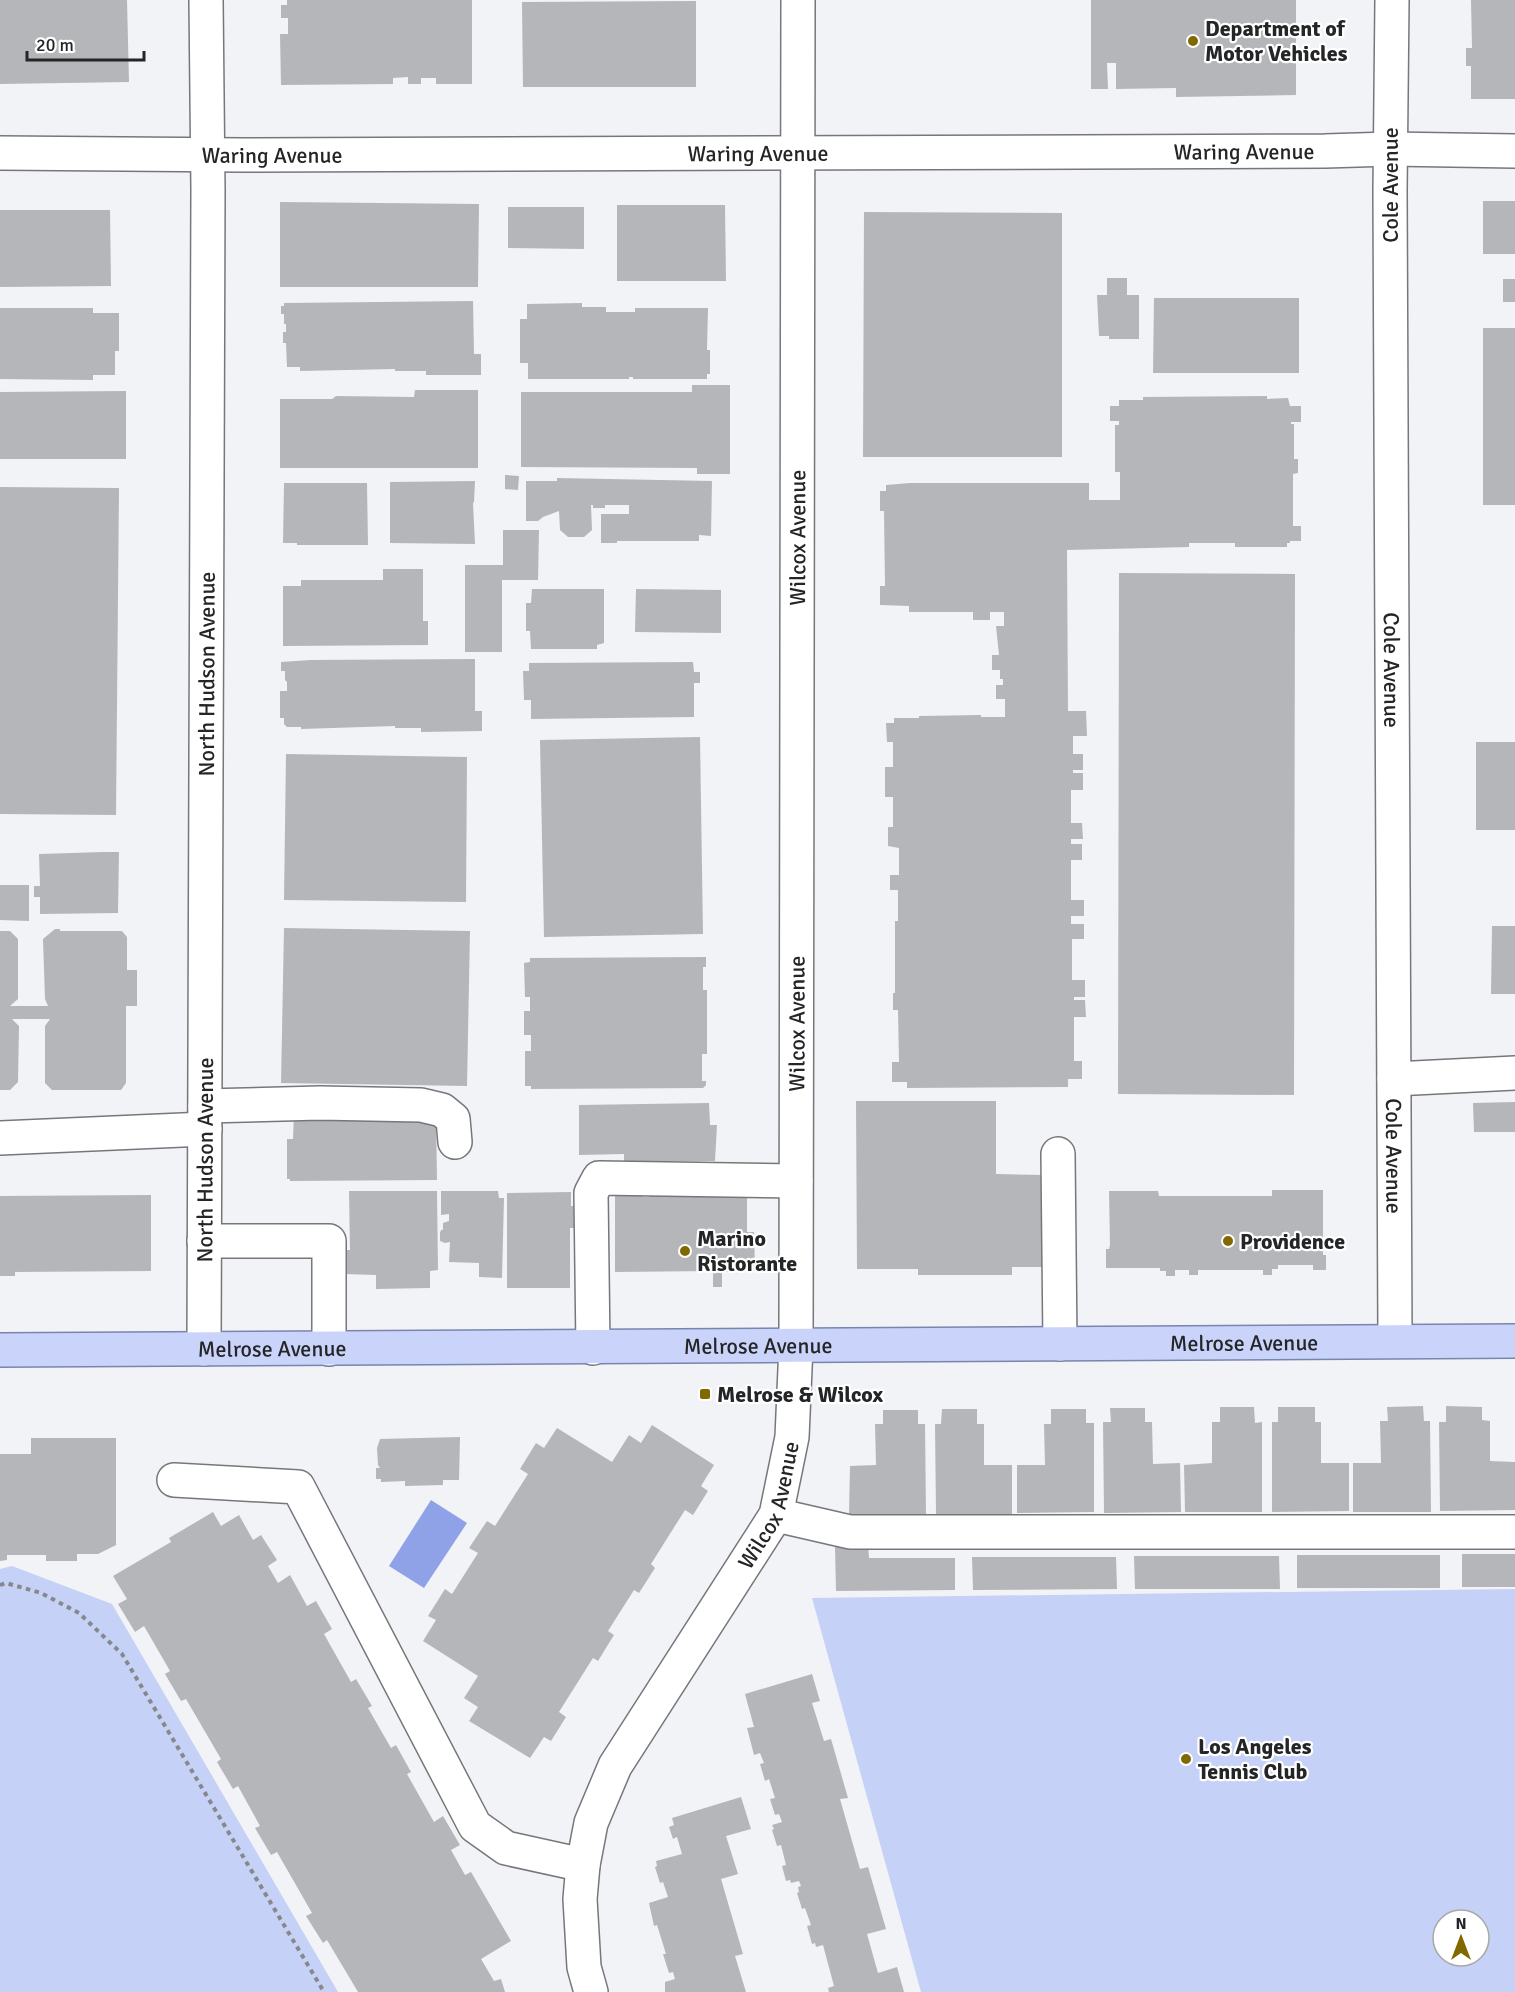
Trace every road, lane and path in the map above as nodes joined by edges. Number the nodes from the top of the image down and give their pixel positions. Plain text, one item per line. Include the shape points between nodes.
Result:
1 (206, 0) edge
2 (798, 0) edge
3 (1392, 0) edge
4 (1390, 149) junction
5 (797, 152) junction
6 (1515, 152) edge
7 (0, 153) edge
8 (208, 155) junction
9 (1515, 1073) edge
10 (1394, 1078) junction
11 (205, 1117) junction
12 (0, 1138) edge
13 (455, 1142) dead end
14 (1058, 1154) dead end
15 (796, 1181) junction
16 (204, 1241) junction
17 (1395, 1341) junction
18 (1515, 1341) edge
19 (1059, 1344) junction
20 (796, 1346) junction
21 (593, 1347) junction
22 (328, 1349) junction
23 (0, 1350) edge
24 (204, 1350) junction
25 (174, 1480) dead end
26 (776, 1515) junction
27 (1515, 1532) edge
28 (0, 1585) edge
29 (583, 1865) junction
30 (324, 1992) edge
31 (591, 1992) edge

1 - 8 street, North Hudson Avenue
2 - 5 street, Wilcox Avenue
3 - 4 street, Cole Avenue
4 - 5 street, Waring Avenue
4 - 6 street, Waring Avenue
4 - 10 street, Cole Avenue
5 - 8 street, Waring Avenue
5 - 15 street, Wilcox Avenue
7 - 8 street, Waring Avenue
8 - 11 street, North Hudson Avenue
9 - 10 street
10 - 17 street, Cole Avenue
11 - 12 street
11 - 13 street via 320,1103 421,1105 442,1110 453,1119
11 - 16 street, North Hudson Avenue
14 - 19 street
15 - 20 street, Wilcox Avenue
15 - 21 street via 599,1178 591,1192
16 - 22 street via 329,1241
16 - 24 street, North Hudson Avenue
17 - 18 main road, Melrose Avenue
17 - 19 main road, Melrose Avenue
19 - 20 main road, Melrose Avenue
20 - 21 main road, Melrose Avenue
20 - 26 street, Wilcox Avenue via 792,1437
21 - 22 main road, Melrose Avenue
22 - 24 main road, Melrose Avenue
23 - 24 main road, Melrose Avenue
25 - 29 street via 298,1487 475,1826 506,1848
26 - 27 street via 850,1532
26 - 29 street, Wilcox Avenue via 615,1766 591,1823
28 - 30 path via 6,1583 41,1593 79,1612 122,1654
29 - 31 street, Wilcox Avenue via 580,1899 584,1967

